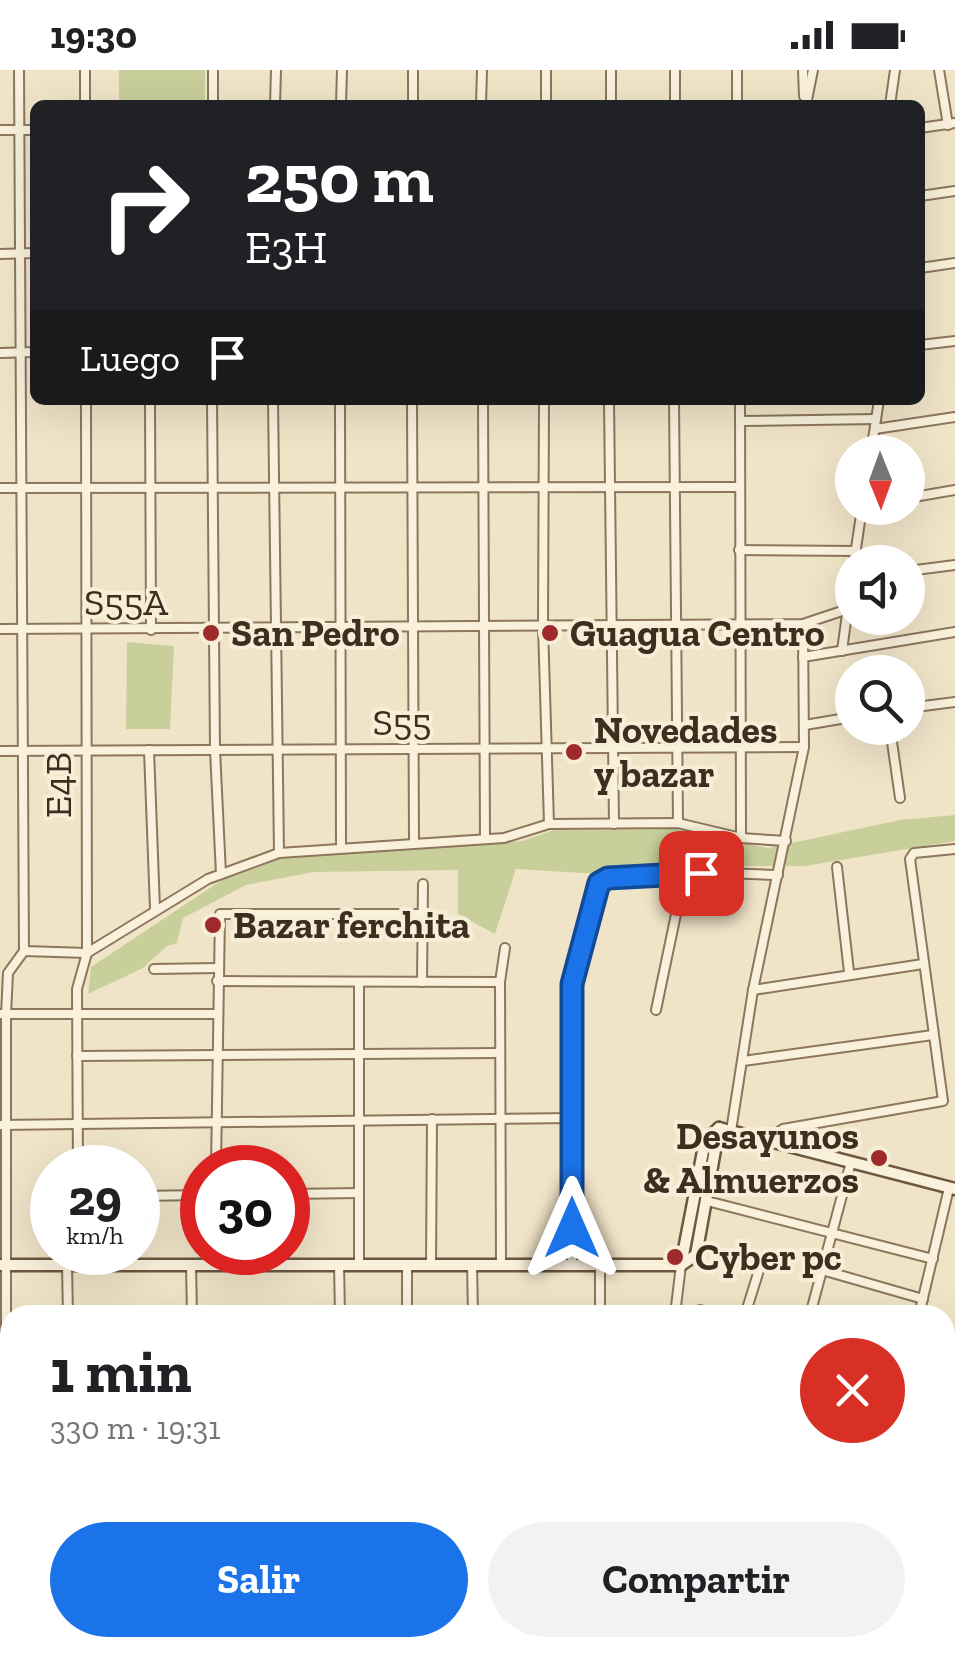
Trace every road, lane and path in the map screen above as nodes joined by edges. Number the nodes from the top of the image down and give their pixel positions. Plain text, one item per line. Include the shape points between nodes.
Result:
1 (19, 70) edge
2 (85, 70) edge
3 (213, 70) edge
4 (276, 70) edge
5 (342, 70) edge
6 (413, 70) edge
7 (482, 70) edge
8 (546, 70) edge
9 (611, 70) edge
10 (675, 70) edge
11 (737, 70) edge
12 (803, 70) edge
13 (813, 70) edge
14 (895, 70) edge
15 (939, 70) edge
16 (85, 100) edge
17 (212, 100) edge
18 (276, 100) edge
19 (341, 100) edge
20 (413, 100) edge
21 (481, 100) edge
22 (546, 100) edge
23 (610, 100) edge
24 (675, 100) edge
25 (737, 100) edge
26 (805, 100) edge
27 (806, 100) edge
28 (891, 100) edge
29 (951, 124) edge
30 (925, 127) edge
31 (0, 130) edge
32 (19, 130) junction
33 (30, 130) edge
34 (955, 190) edge
35 (925, 195) edge
36 (0, 254) edge
37 (21, 254) junction
38 (30, 254) edge
39 (955, 263) edge
40 (925, 267) edge
41 (955, 341) edge
42 (925, 344) edge
43 (19, 352) junction
44 (30, 352) edge
45 (0, 353) edge
46 (86, 405) edge
47 (150, 405) edge
48 (212, 405) edge
49 (273, 405) edge
50 (340, 405) edge
51 (412, 405) edge
52 (483, 405) edge
53 (544, 405) edge
54 (609, 405) edge
55 (674, 405) edge
56 (740, 405) edge
57 (877, 405) edge
58 (955, 417) edge
59 (740, 420) junction
60 (875, 424) junction
61 (873, 435) edge
62 (543, 486) junction
63 (610, 486) junction
64 (340, 487) junction
65 (412, 487) junction
66 (482, 487) junction
67 (675, 487) junction
68 (739, 487) junction
69 (0, 488) edge
70 (19, 488) junction
71 (86, 488) junction
72 (148, 488) junction
73 (212, 488) junction
74 (274, 488) junction
75 (955, 490) edge
76 (925, 495) edge
77 (740, 550) junction
78 (835, 551) edge
79 (955, 565) edge
80 (925, 568) edge
81 (835, 613) edge
82 (803, 624) junction
83 (739, 625) junction
84 (482, 626) junction
85 (543, 626) junction
86 (414, 627) junction
87 (611, 627) junction
88 (674, 627) junction
89 (278, 628) junction
90 (340, 628) junction
91 (0, 629) edge
92 (24, 629) junction
93 (86, 629) junction
94 (151, 630) junction
95 (214, 630) junction
96 (955, 632) edge
97 (844, 635) edge
98 (842, 651) junction
99 (803, 657) junction
100 (955, 702) edge
101 (925, 706) edge
102 (835, 719) edge
103 (805, 725) junction
104 (892, 745) edge
105 (804, 747) junction
106 (546, 748) junction
107 (612, 748) junction
108 (676, 748) junction
109 (739, 748) junction
110 (343, 749) junction
111 (483, 749) junction
112 (23, 750) junction
113 (85, 750) junction
114 (148, 750) junction
115 (215, 750) junction
116 (280, 750) junction
117 (414, 750) junction
118 (0, 751) edge
119 (900, 798) dead end
120 (678, 823) junction
121 (549, 824) junction
122 (614, 824) junction
123 (741, 838) junction
124 (486, 839) junction
125 (414, 840) junction
126 (786, 841) junction
127 (341, 847) junction
128 (955, 848) edge
129 (279, 853) junction
130 (837, 867) dead end
131 (221, 874) junction
132 (778, 875) junction
133 (684, 876) junction
134 (422, 884) dead end
135 (155, 909) junction
136 (422, 914) junction
137 (505, 948) dead end
138 (24, 952) junction
139 (87, 953) junction
140 (922, 964) junction
141 (217, 968) junction
142 (154, 969) dead end
143 (849, 972) junction
144 (217, 982) junction
145 (422, 982) junction
146 (500, 982) junction
147 (359, 983) junction
148 (752, 990) junction
149 (656, 1010) dead end
150 (3, 1014) edge
151 (217, 1014) junction
152 (76, 1016) junction
153 (933, 1035) junction
154 (500, 1053) junction
155 (359, 1055) junction
156 (77, 1056) junction
157 (217, 1056) junction
158 (743, 1061) junction
159 (572, 1118) junction
160 (500, 1119) junction
161 (359, 1120) junction
162 (432, 1120) junction
163 (216, 1122) junction
164 (3, 1124) edge
165 (78, 1124) junction
166 (719, 1128) junction
167 (731, 1131) junction
168 (766, 1140) junction
169 (78, 1145) edge
170 (216, 1145) edge
171 (851, 1162) junction
172 (952, 1188) edge
173 (359, 1193) junction
174 (310, 1194) edge
175 (707, 1201) junction
176 (832, 1234) junction
177 (932, 1259) junction
178 (30, 1263) edge
179 (310, 1263) edge
180 (339, 1264) junction
181 (358, 1264) junction
182 (407, 1264) junction
183 (472, 1264) junction
184 (501, 1264) junction
185 (572, 1264) junction
186 (600, 1264) junction
187 (2, 1265) edge
188 (431, 1265) junction
189 (682, 1265) junction
190 (760, 1267) dead end
191 (822, 1270) junction
192 (73, 1275) edge
193 (191, 1275) edge
194 (923, 1299) junction
195 (3, 1305) edge
196 (69, 1305) edge
197 (192, 1305) edge
198 (340, 1305) edge
199 (407, 1305) edge
200 (473, 1305) edge
201 (600, 1305) edge
202 (676, 1305) edge
203 (748, 1305) edge
204 (813, 1305) edge
205 (922, 1305) edge

1 - 32 street
2 - 16 street
3 - 17 street
4 - 18 street
5 - 19 street
6 - 20 street
7 - 21 street
8 - 22 street
9 - 23 street
10 - 24 street
11 - 25 street
12 - 26 street
13 - 27 street
14 - 28 street
15 - 29 street
29 - 30 street
31 - 32 street
32 - 33 street
32 - 37 street
34 - 35 street
36 - 37 street
37 - 38 street
37 - 43 street
39 - 40 street
41 - 42 street
43 - 44 street
43 - 45 street
43 - 70 street
46 - 71 street, E4B
47 - 72 street
48 - 73 street
49 - 74 street
50 - 64 street
51 - 65 street
52 - 66 street
53 - 62 street
54 - 63 street
55 - 67 street
56 - 59 street
57 - 60 street
58 - 60 street
59 - 60 street
59 - 68 street
60 - 61 street
62 - 63 street
62 - 66 street
62 - 85 street
63 - 67 street
63 - 87 street
64 - 65 street
64 - 74 street
64 - 90 street
65 - 66 street
65 - 86 street
66 - 84 street
67 - 68 street
67 - 88 street
68 - 77 street
69 - 70 street
70 - 71 street
70 - 92 street
71 - 72 street
71 - 93 street, E4B
72 - 73 street
72 - 94 street
73 - 74 street
73 - 95 street
74 - 89 street
75 - 76 street
77 - 78 street
77 - 83 street
79 - 80 street
81 - 82 street, S55A
82 - 83 street, S55A
82 - 99 street
83 - 88 street, S55A
83 - 109 street
84 - 85 street, S55A
84 - 86 street, S55A
84 - 111 street
85 - 87 street, S55A
85 - 106 street
86 - 90 street, S55A
86 - 117 street
87 - 88 street, S55A
87 - 107 street
88 - 108 street
89 - 90 street, S55A
89 - 95 street, S55A
89 - 116 street
90 - 110 street
91 - 92 street, S55A
92 - 93 street, S55A
92 - 112 street
93 - 94 street, S55A
93 - 113 street, E4B
94 - 95 street, S55A
95 - 115 street
96 - 98 street
97 - 98 street
98 - 99 street
99 - 103 street
100 - 101 street
102 - 103 street
103 - 105 street
104 - 119 street
105 - 109 street, S55
105 - 126 street
106 - 107 street, S55
106 - 111 street, S55
106 - 121 street
107 - 108 street, S55
107 - 122 street
108 - 109 street, S55
108 - 120 street
109 - 123 street
110 - 116 street, S55
110 - 117 street, S55
110 - 127 street
111 - 117 street, S55
111 - 124 street
112 - 113 street, S55
112 - 118 street, S55
112 - 138 street
113 - 114 street, S55
113 - 139 street, E4B
114 - 115 street, S55
114 - 135 street
115 - 116 street, S55
115 - 131 street
116 - 129 street
117 - 125 street
120 - 122 street
120 - 123 street
121 - 122 street
121 - 124 street
123 - 126 street
124 - 125 street
125 - 127 street
126 - 132 street
127 - 129 street
128 - 140 street via 911,856
129 - 131 street
130 - 143 street
131 - 135 street
132 - 133 street
132 - 148 street
133 - 149 street
133 - 159 street via 602,879 572,984
134 - 136 street
135 - 139 street
136 - 141 street via 218,917
136 - 145 street
137 - 146 street
138 - 139 street
138 - 150 street via 8,973
139 - 152 street, E4B
140 - 143 street
140 - 153 street
141 - 142 street
141 - 144 street
143 - 148 street
144 - 147 street
144 - 151 street
145 - 146 street
145 - 147 street
146 - 154 street
147 - 155 street
148 - 158 street
150 - 152 street
150 - 164 street
151 - 152 street
151 - 157 street
152 - 156 street, E4B
153 - 158 street
153 - 168 street via 943,1101 783,1128
154 - 155 street
154 - 160 street
155 - 157 street
155 - 161 street
156 - 157 street
156 - 165 street, E4B
157 - 163 street
158 - 167 street
159 - 160 street
159 - 185 street
160 - 162 street
160 - 184 street
161 - 162 street
161 - 163 street
161 - 173 street
162 - 188 street
163 - 165 street
163 - 170 street
164 - 165 street
164 - 187 street
165 - 169 street, E4B
166 - 167 main road
166 - 175 main road
166 - 189 main road via 706,1141
167 - 168 main road
168 - 171 main road
171 - 172 main road
171 - 176 street
172 - 177 street
173 - 174 street
173 - 181 street
175 - 176 street
175 - 189 main road via 696,1255
176 - 177 street
176 - 191 street
177 - 194 street
178 - 187 main road
179 - 180 main road
180 - 181 main road
180 - 198 street
181 - 182 main road
182 - 188 main road
182 - 199 street
183 - 184 main road
183 - 188 main road
183 - 200 street
184 - 185 main road
185 - 186 main road
186 - 189 main road
186 - 201 street
187 - 195 street
189 - 202 street
190 - 203 street
191 - 194 street
191 - 204 street
192 - 196 street
193 - 197 street
194 - 205 street

